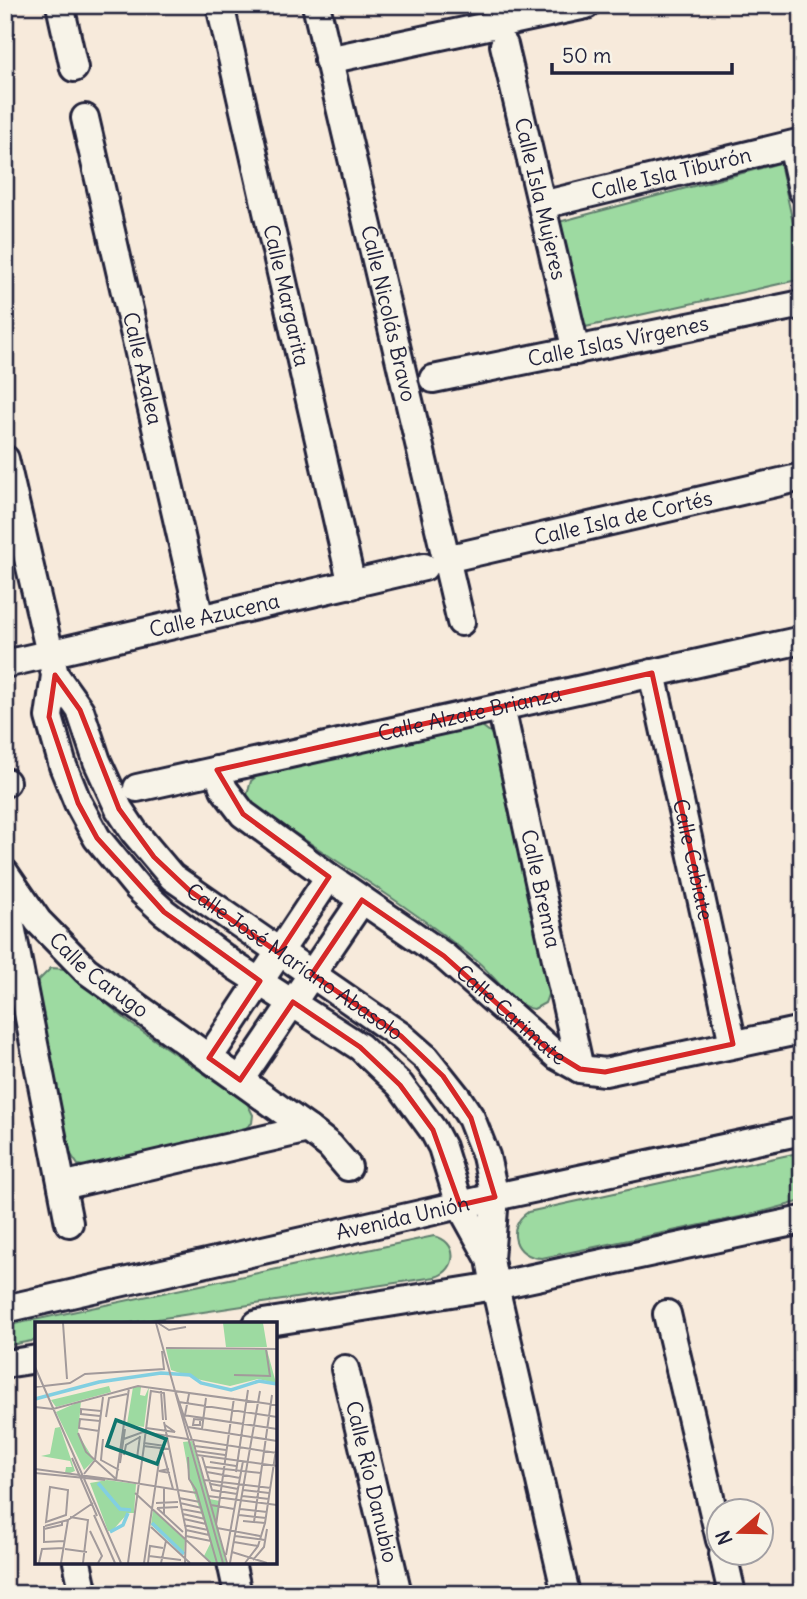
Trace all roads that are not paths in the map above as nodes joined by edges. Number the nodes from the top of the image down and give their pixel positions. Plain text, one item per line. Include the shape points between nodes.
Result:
1 (60, 5) edge
2 (220, 5) edge
3 (316, 5) edge
4 (586, 5) edge
5 (504, 45) dead end
6 (328, 60) junction
7 (75, 68) dead end
8 (85, 118) dead end
9 (797, 144) edge
10 (802, 190) edge
11 (542, 205) junction
12 (802, 304) edge
13 (576, 351) junction
14 (433, 379) dead end
15 (5, 459) edge
16 (802, 477) edge
17 (435, 563) junction
18 (352, 585) junction
19 (200, 619) junction
20 (461, 622) dead end
21 (802, 640) edge
22 (5, 664) edge
23 (53, 665) junction
24 (652, 673) junction
25 (501, 707) junction
26 (217, 770) junction
27 (137, 788) dead end
28 (5, 873) edge
29 (329, 877) junction
30 (5, 895) edge
31 (362, 900) junction
32 (279, 953) junction
33 (312, 974) junction
34 (260, 981) junction
35 (293, 1002) junction
36 (802, 1030) edge
37 (733, 1044) junction
38 (209, 1058) junction
39 (426, 1058) junction
40 (580, 1069) junction
41 (240, 1080) junction
42 (400, 1085) junction
43 (308, 1129) junction
44 (802, 1131) edge
45 (348, 1167) dead end
46 (62, 1186) junction
47 (495, 1197) junction
48 (460, 1205) junction
49 (802, 1220) edge
50 (69, 1223) dead end
51 (490, 1259) junction
52 (495, 1286) junction
53 (5, 1309) edge
54 (667, 1314) dead end
55 (270, 1322) edge
56 (35, 1359) edge
57 (5, 1364) edge
58 (345, 1369) dead end
59 (710, 1498) edge
60 (77, 1564) edge
61 (232, 1564) edge
62 (726, 1568) edge
63 (84, 1594) edge
64 (238, 1594) edge
65 (398, 1594) edge
66 (566, 1594) edge
67 (732, 1594) edge

1 - 7 street
2 - 18 street, Calle Margarita
3 - 6 street, Calle Nicolás Bravo
4 - 6 street
5 - 11 street, Calle Isla Mujeres
6 - 17 street, Calle Nicolás Bravo
8 - 19 street, Calle Azalea
9 - 10 street
9 - 11 street, Calle Isla Tiburón
11 - 13 street, Calle Isla Mujeres
12 - 13 street, Calle Islas Vírgenes
13 - 14 street, Calle Islas Vírgenes
15 - 23 street, Calle José Mariano Abasolo
16 - 17 street, Calle Isla de Cortés
17 - 18 street, Calle Azucena
17 - 20 street, Calle Nicolás Bravo
18 - 19 street, Calle Azucena
19 - 23 street, Calle Azucena
21 - 24 street, Calle Alzate Brianza
22 - 23 street, Calle Azucena
23 - 32 street, Calle José Mariano Abasolo via 80,710 119,809 154,857 190,891
23 - 34 street, Calle José Mariano Abasolo via 48,717 63,766 97,838 164,912
24 - 25 street, Calle Alzate Brianza
24 - 37 street, Calle Cabiate
25 - 26 street, Calle Alzate Brianza
25 - 40 street, Calle Brenna
26 - 27 street, Calle Alzate Brianza
26 - 29 street, Calle Carimate via 224,789 243,814
28 - 38 street, Calle Carugo via 38,921 86,970
29 - 31 street, Calle Carimate
29 - 32 street
30 - 46 street
31 - 33 street
31 - 40 street, Calle Carimate via 444,956 549,1051
32 - 33 street, Calle José Mariano Abasolo
32 - 34 street
33 - 35 street
33 - 39 street, Calle José Mariano Abasolo
34 - 35 street, Calle José Mariano Abasolo
34 - 38 street
35 - 41 street
35 - 42 street, Calle José Mariano Abasolo via 360,1047
36 - 37 street, Calle Carimate
37 - 40 street, Calle Carimate via 605,1072
38 - 41 street, Calle Carugo
39 - 42 street
39 - 47 street, Calle José Mariano Abasolo via 471,1118
41 - 43 street, Calle Carugo
42 - 48 street, Calle José Mariano Abasolo via 442,1147
43 - 45 street, Calle Carugo
43 - 46 street
44 - 47 street, Avenida Unión
46 - 50 street
47 - 48 street, Avenida Unión
47 - 51 street, Calle José Mariano Abasolo
48 - 51 street, Calle José Mariano Abasolo
48 - 53 street, Avenida Unión
49 - 52 street
51 - 52 street, Calle José Mariano Abasolo
52 - 55 street
52 - 66 street, Calle José Mariano Abasolo
54 - 59 street
56 - 57 street
58 - 65 street, Calle Río Danubio
60 - 63 street
61 - 64 street
62 - 67 street

